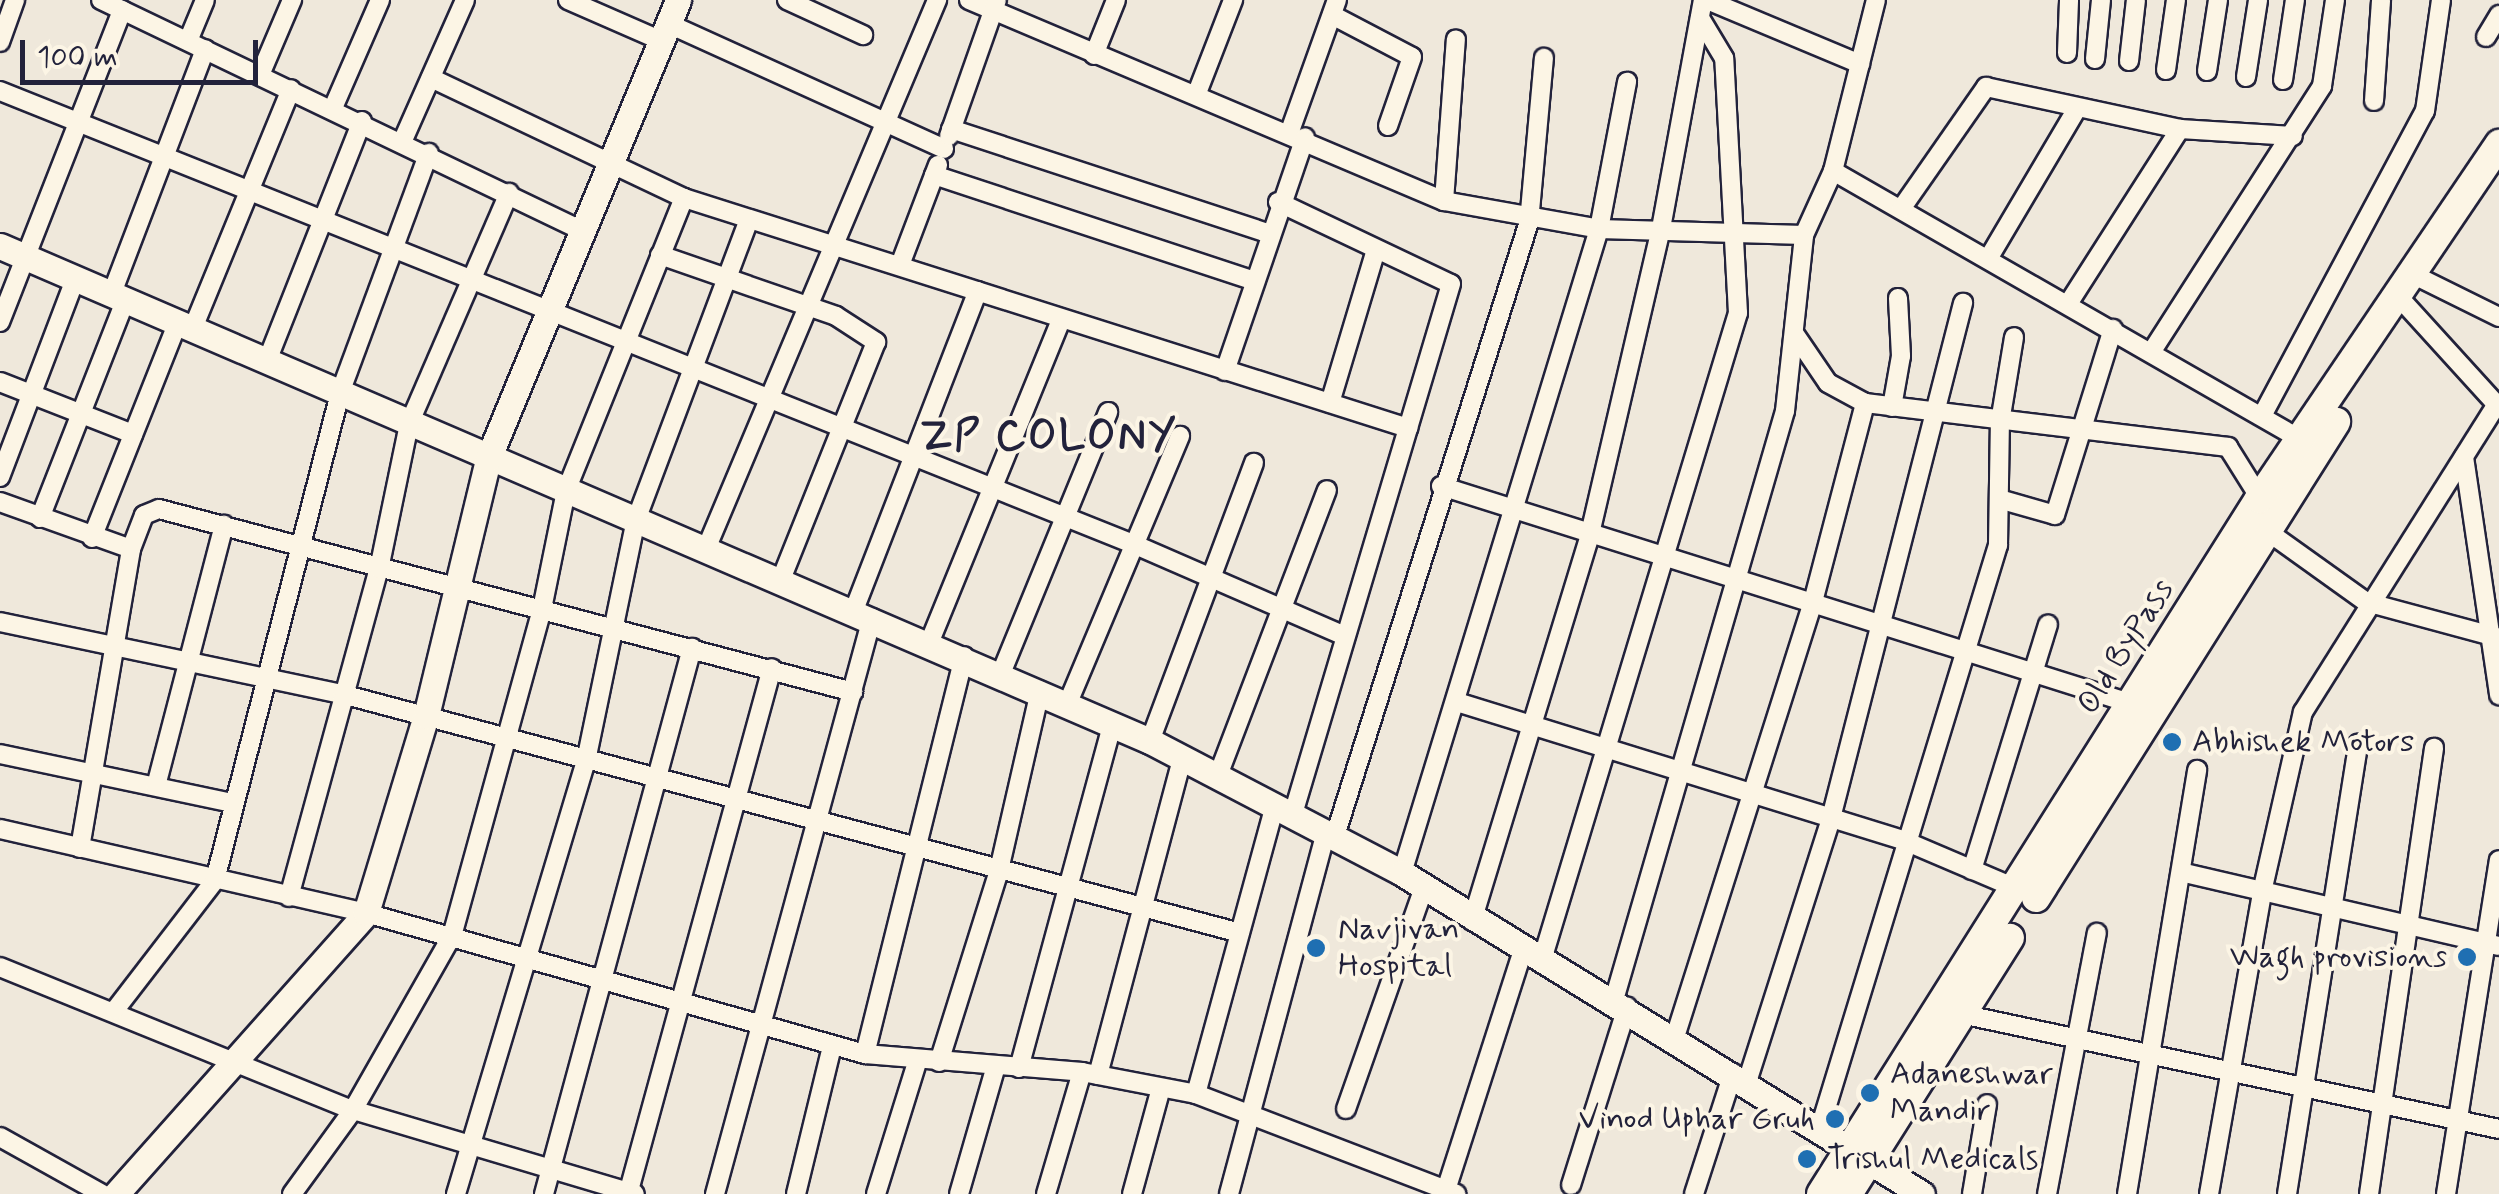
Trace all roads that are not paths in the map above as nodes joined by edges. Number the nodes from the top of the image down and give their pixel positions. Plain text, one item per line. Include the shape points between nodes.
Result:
1 (15, 0) edge
2 (205, 0) edge
3 (292, 0) edge
4 (380, 0) edge
5 (465, 0) edge
6 (568, 0) edge
7 (787, 0) edge
8 (937, 0) edge
9 (969, 0) edge
10 (1116, 0) edge
11 (1233, 0) edge
12 (1876, 0) edge
13 (2069, 0) edge
14 (2101, 0) edge
15 (2136, 0) edge
16 (2176, 0) edge
17 (2218, 0) edge
18 (2258, 0) edge
19 (2295, 0) edge
20 (2335, 0) edge
21 (2381, 0) edge
22 (2441, 0) edge
23 (113, 4) edge
24 (996, 5) edge
25 (1704, 6) edge
26 (1334, 8) edge
27 (2499, 14) edge
28 (670, 22) edge
29 (862, 35) dead end
30 (2486, 37) dead end
31 (1456, 39) dead end
32 (0, 42) edge
33 (197, 46) junction
34 (2066, 53) dead end
35 (1094, 55) junction
36 (1544, 58) dead end
37 (2095, 59) dead end
38 (2129, 61) dead end
39 (1860, 64) junction
40 (2166, 70) dead end
41 (2208, 71) dead end
42 (260, 75) junction
43 (2246, 77) dead end
44 (431, 78) junction
45 (2283, 80) dead end
46 (1627, 82) dead end
47 (291, 89) junction
48 (0, 90) edge
49 (1197, 93) junction
50 (2374, 101) dead end
51 (333, 108) junction
52 (2076, 110) junction
53 (80, 121) junction
54 (362, 121) junction
55 (888, 122) junction
56 (1388, 126) dead end
57 (951, 129) junction
58 (2180, 129) junction
59 (1298, 134) junction
60 (2293, 136) junction
61 (403, 140) junction
62 (2499, 144) edge
63 (944, 149) junction
64 (429, 153) junction
65 (165, 155) junction
66 (610, 166) junction
67 (2499, 169) edge
68 (1833, 171) junction
69 (934, 175) junction
70 (251, 189) junction
71 (509, 193) junction
72 (684, 198) junction
73 (1444, 201) junction
74 (1278, 202) junction
75 (1901, 209) junction
76 (324, 218) junction
77 (749, 220) junction
78 (1529, 222) junction
79 (1599, 229) junction
80 (583, 231) junction
81 (1267, 232) junction
82 (1660, 234) junction
83 (1804, 236) junction
84 (1738, 237) junction
85 (0, 246) edge
86 (396, 246) junction
87 (839, 247) junction
88 (1374, 254) junction
89 (660, 255) junction
90 (28, 256) junction
91 (1988, 258) junction
92 (900, 265) junction
93 (76, 277) junction
94 (475, 278) junction
95 (728, 278) junction
96 (1254, 281) junction
97 (2412, 289) junction
98 (978, 292) junction
99 (119, 296) junction
100 (1898, 298) dead end
101 (1964, 302) dead end
102 (2068, 304) junction
103 (548, 307) junction
104 (811, 308) junction
105 (2499, 318) edge
106 (1062, 320) junction
107 (0, 322) edge
108 (186, 325) junction
109 (2112, 329) junction
110 (1794, 333) junction
111 (2014, 337) dead end
112 (623, 340) junction
113 (2152, 351) junction
114 (267, 361) junction
115 (694, 370) junction
116 (1226, 371) junction
117 (0, 382) edge
118 (340, 393) junction
119 (31, 394) junction
120 (768, 397) junction
121 (1330, 402) junction
122 (1865, 403) junction
123 (2498, 406) edge
124 (1892, 408) junction
125 (1108, 412) dead end
126 (2263, 414) junction
127 (80, 415) junction
128 (1940, 416) junction
129 (2000, 422) junction
130 (409, 424) junction
131 (844, 428) junction
132 (1408, 428) junction
133 (2078, 428) junction
134 (133, 434) junction
135 (1180, 436) dead end
136 (2310, 445) junction
137 (2464, 457) junction
138 (488, 459) junction
139 (918, 460) junction
140 (1254, 463) dead end
141 (0, 477) edge
142 (1441, 486) junction
143 (991, 490) junction
144 (1328, 490) dead end
145 (566, 491) junction
146 (1998, 499) junction
147 (0, 502) edge
148 (1511, 511) junction
149 (2263, 516) junction
150 (40, 518) junction
151 (1066, 518) junction
152 (636, 520) junction
153 (224, 525) junction
154 (92, 538) junction
155 (1589, 538) junction
156 (301, 545) junction
157 (1138, 546) junction
158 (131, 549) junction
159 (706, 549) junction
160 (1661, 554) junction
161 (379, 569) junction
162 (1738, 576) junction
163 (781, 580) junction
164 (1212, 580) junction
165 (458, 587) junction
166 (1814, 598) junction
167 (2366, 602) junction
168 (542, 609) junction
169 (1284, 609) junction
170 (863, 614) junction
171 (0, 622) edge
172 (1884, 624) junction
173 (2048, 625) dead end
174 (617, 632) junction
175 (1345, 636) junction
176 (2494, 639) edge
177 (930, 642) junction
178 (116, 643) junction
179 (692, 648) junction
180 (1963, 650) junction
181 (964, 656) junction
182 (190, 657) junction
183 (772, 668) junction
184 (1002, 671) junction
185 (2030, 671) junction
186 (262, 677) junction
187 (1040, 691) junction
188 (852, 692) junction
189 (342, 694) junction
190 (2499, 694) edge
191 (1457, 702) junction
192 (1067, 705) junction
193 (2142, 707) junction
194 (426, 716) junction
195 (1112, 725) junction
196 (1532, 727) junction
197 (505, 738) junction
198 (1150, 742) junction
199 (2358, 744) dead end
200 (1603, 748) junction
201 (2434, 748) dead end
202 (0, 754) edge
203 (587, 756) junction
204 (1182, 759) junction
205 (2198, 770) dead end
206 (1677, 771) junction
207 (92, 776) junction
208 (658, 777) junction
209 (1217, 778) junction
210 (156, 786) junction
211 (1752, 794) junction
212 (736, 799) junction
213 (234, 803) junction
214 (1284, 810) junction
215 (1831, 818) junction
216 (817, 822) junction
217 (0, 830) edge
218 (1331, 834) junction
219 (1905, 841) junction
220 (914, 844) junction
221 (80, 848) junction
222 (2499, 860) edge
223 (999, 870) junction
224 (1972, 870) junction
225 (1402, 873) junction
226 (2185, 873) junction
227 (215, 880) junction
228 (1066, 885) junction
229 (1424, 888) junction
230 (2262, 892) junction
231 (2027, 894) junction
232 (289, 896) junction
233 (1149, 906) junction
234 (2335, 908) junction
235 (366, 913) junction
236 (1472, 921) junction
237 (2410, 922) junction
238 (1240, 933) junction
239 (2096, 933) dead end
240 (452, 936) junction
241 (2492, 944) edge
242 (1532, 955) junction
243 (532, 961) junction
244 (0, 967) edge
245 (604, 980) junction
246 (1621, 1003) junction
247 (683, 1006) junction
248 (115, 1010) junction
249 (1952, 1012) junction
250 (760, 1030) junction
251 (2078, 1037) junction
252 (1676, 1038) junction
253 (832, 1046) junction
254 (865, 1054) junction
255 (2156, 1054) junction
256 (918, 1059) junction
257 (229, 1060) junction
258 (940, 1062) junction
259 (996, 1066) junction
260 (1020, 1068) junction
261 (2232, 1071) junction
262 (1090, 1074) junction
263 (1740, 1078) junction
264 (1161, 1088) junction
265 (2308, 1088) junction
266 (1196, 1094) junction
267 (1988, 1104) dead end
268 (2386, 1105) junction
269 (353, 1110) junction
270 (1346, 1110) dead end
271 (1245, 1112) junction
272 (2458, 1121) junction
273 (1820, 1128) junction
274 (2499, 1129) edge
275 (0, 1137) edge
276 (471, 1148) junction
277 (1861, 1154) junction
278 (550, 1174) junction
279 (1572, 1185) dead end
280 (1451, 1192) edge
281 (631, 1193) edge
282 (102, 1194) edge
283 (116, 1194) edge
284 (292, 1194) edge
285 (456, 1194) edge
286 (544, 1194) edge
287 (715, 1194) edge
288 (796, 1194) edge
289 (876, 1194) edge
290 (959, 1194) edge
291 (1046, 1194) edge
292 (1132, 1194) edge
293 (1229, 1194) edge
294 (1694, 1194) edge
295 (1820, 1194) edge
296 (1848, 1194) edge
297 (1922, 1194) edge
298 (1972, 1194) edge
299 (2047, 1194) edge
300 (2127, 1194) edge
301 (2209, 1194) edge
302 (2286, 1194) edge
303 (2369, 1194) edge
304 (2446, 1194) edge

1 - 32 street
2 - 33 street
3 - 42 street
4 - 51 street
5 - 44 street
6 - 28 street
7 - 29 street
8 - 55 street
9 - 24 street
10 - 35 street
11 - 49 street
12 - 39 street
13 - 34 street
14 - 37 street
15 - 38 street
16 - 40 street
17 - 41 street
18 - 43 street
19 - 45 street
20 - 60 street via 2322,86
21 - 50 street
22 - 126 street via 2425,111
23 - 33 street
23 - 53 street
24 - 35 street
24 - 57 street
25 - 39 street
25 - 82 street
25 - 84 street via 1724,58
26 - 56 street via 1412,57
26 - 59 street
27 - 30 street
28 - 55 street
28 - 66 main road
31 - 73 street
33 - 42 street
33 - 65 street
35 - 49 street
36 - 78 street
39 - 68 street
42 - 47 street
44 - 61 street
44 - 66 street
46 - 79 street
47 - 51 street
47 - 70 street
48 - 53 street
49 - 59 street
51 - 54 street
52 - 58 street
52 - 75 street via 1986,87
52 - 91 street
53 - 65 street
53 - 90 street
54 - 61 street
54 - 76 street
55 - 63 street
55 - 87 street
57 - 63 street
57 - 81 street
58 - 60 street
58 - 102 street
59 - 73 street
59 - 74 street
60 - 113 street
61 - 64 street
62 - 97 main road, Old ByPass
63 - 69 street
64 - 71 street
64 - 86 street
65 - 70 street
65 - 99 street
66 - 72 street
66 - 80 main road
67 - 97 main road, Old ByPass
68 - 75 street
68 - 83 street
69 - 92 street
69 - 96 street
70 - 76 street
70 - 108 street
71 - 80 street
71 - 94 street
72 - 77 street
72 - 89 street
73 - 78 street
74 - 81 street
74 - 88 street
75 - 91 street
76 - 86 street
76 - 114 street
77 - 87 street
77 - 95 street
78 - 79 street
78 - 142 street
79 - 82 street
79 - 148 street
80 - 103 main road
81 - 96 street
82 - 84 street
82 - 155 street
83 - 84 street
83 - 110 street
84 - 160 street via 1738,313
85 - 90 main road
86 - 94 street
86 - 118 street
87 - 92 street
87 - 104 street
88 - 121 street
88 - 132 street via 1451,284
89 - 95 street
89 - 112 street
90 - 93 main road
90 - 107 street
91 - 102 street
92 - 98 street
93 - 99 main road
93 - 119 street
94 - 103 street
94 - 130 street
95 - 104 street
95 - 115 street
96 - 116 street
97 - 105 street
97 - 123 street
97 - 136 main road, Old ByPass
98 - 106 street
98 - 139 street
99 - 108 main road
99 - 127 street
100 - 124 street via 1901,356
101 - 128 street
102 - 109 street
103 - 112 street
103 - 138 main road
104 - 120 street
104 - 131 street via 876,342
106 - 116 street
106 - 143 street
108 - 114 main road
108 - 134 street
109 - 113 street
109 - 133 street
110 - 122 street via 1828,383
110 - 162 street via 1785,410
111 - 129 street
112 - 115 street
112 - 145 street
113 - 126 street
114 - 118 main road
115 - 120 street
115 - 152 street
116 - 121 street
117 - 119 street
118 - 130 main road
118 - 156 street
119 - 127 street
119 - 141 street
120 - 131 street
120 - 159 street
121 - 132 street
122 - 124 street
122 - 166 street
123 - 137 street
124 - 128 street
125 - 151 street
126 - 136 street
127 - 134 street
127 - 150 street
128 - 129 street
128 - 172 street
129 - 133 street
129 - 146 street
130 - 138 main road
130 - 161 street
131 - 139 street
131 - 163 street
132 - 175 street
133 - 146 street via 2055,515
133 - 149 street via 2228,448
134 - 154 street
135 - 157 street
136 - 149 main road, Old ByPass
137 - 167 street
137 - 176 street
138 - 145 main road
138 - 165 main road
139 - 143 street
139 - 170 street
140 - 164 street
142 - 148 street
142 - 218 street
143 - 151 street
143 - 177 street
144 - 169 street
145 - 152 main road
145 - 168 street
146 - 180 street via 1998,545
147 - 150 street
148 - 155 street
148 - 191 street
149 - 167 street
149 - 193 main road, Old ByPass
150 - 154 street
151 - 157 street
151 - 184 street
152 - 159 main road
152 - 174 street
153 - 156 street
153 - 158 street via 151,510
153 - 182 street
154 - 158 street
155 - 160 street
155 - 196 street
156 - 161 street
156 - 186 street
157 - 164 street
157 - 192 street
158 - 178 street
159 - 163 main road
160 - 162 street
160 - 200 street
161 - 165 street
161 - 189 street
162 - 166 street
162 - 206 street
163 - 170 main road
164 - 169 street
164 - 198 street
165 - 168 street
165 - 194 main road
166 - 172 street
166 - 211 street
167 - 176 street
167 - 230 street via 2303,712
168 - 174 street
168 - 197 street
169 - 175 street
169 - 209 street
170 - 177 main road
170 - 188 street
171 - 178 street
172 - 180 street
172 - 215 street
173 - 185 street
174 - 179 street
174 - 203 street
175 - 214 street
176 - 190 street
177 - 181 main road
178 - 182 street
178 - 207 street
179 - 183 street
179 - 208 street
180 - 185 street
180 - 219 street
181 - 184 main road
181 - 220 street
182 - 186 street
182 - 210 street
183 - 188 street
183 - 212 street
184 - 187 main road
185 - 193 street
185 - 224 street
186 - 189 street
186 - 213 street
187 - 192 main road
187 - 223 street
188 - 216 street
189 - 194 street
189 - 232 street
191 - 196 street
191 - 225 street
192 - 195 main road
193 - 231 main road, Old ByPass
194 - 197 street
194 - 235 main road
195 - 198 main road
195 - 228 street
196 - 200 street
196 - 236 street
197 - 203 street
197 - 240 street
198 - 204 main road
199 - 234 street
200 - 206 street
200 - 242 street
201 - 237 street
202 - 207 street
203 - 208 street
203 - 243 street
204 - 209 main road
204 - 233 street
205 - 226 street
206 - 211 street
206 - 246 street
207 - 210 street
207 - 221 street
208 - 212 street
208 - 245 street
209 - 214 main road
210 - 213 street
211 - 215 street
211 - 252 street
212 - 216 street
212 - 247 street
213 - 227 street
214 - 218 main road
214 - 238 street
215 - 219 street
215 - 263 street
216 - 220 street
216 - 250 street
217 - 221 street
218 - 225 main road
218 - 271 street
219 - 224 street
219 - 273 street
220 - 223 street
220 - 254 street
221 - 227 street
222 - 241 street
223 - 228 street
223 - 258 street
224 - 231 street
225 - 229 main road
226 - 230 street
226 - 255 street
227 - 232 street
227 - 248 street
228 - 233 street
228 - 260 street
229 - 236 main road
229 - 270 street
230 - 234 street
230 - 261 street
231 - 249 main road, Old ByPass
232 - 235 street
233 - 238 street
233 - 262 street
234 - 237 street
234 - 265 street
235 - 240 street
235 - 257 main road
236 - 242 main road
237 - 241 street
237 - 268 street
238 - 266 street
239 - 251 street
240 - 243 street
240 - 269 street
241 - 272 street
242 - 246 main road
242 - 280 street
243 - 245 street
243 - 276 street
244 - 248 street
245 - 247 street
245 - 278 street
246 - 252 main road
246 - 279 street
247 - 250 street
247 - 281 street
248 - 257 street
249 - 251 street
249 - 277 main road, Old ByPass
250 - 253 street
250 - 287 street
251 - 255 street
251 - 299 street
252 - 263 main road
253 - 254 street
253 - 288 street
254 - 256 street
255 - 261 street
255 - 300 street
256 - 258 street
256 - 289 street
257 - 269 street
257 - 283 main road
258 - 259 street
259 - 260 street
259 - 290 street
260 - 262 street
261 - 265 street
261 - 301 street
262 - 264 street
262 - 291 street
263 - 273 main road
263 - 294 street
264 - 266 street
264 - 292 street
265 - 268 street
265 - 302 street
266 - 271 street
267 - 298 street
268 - 272 street
268 - 303 street
269 - 276 street
269 - 284 street
271 - 280 street
271 - 293 street
272 - 274 street
272 - 304 street
273 - 277 main road
275 - 282 street
276 - 278 street
276 - 285 street
277 - 295 main road, Old ByPass
277 - 296 main road, Old ByPass
277 - 297 main road
278 - 281 street
278 - 286 street

